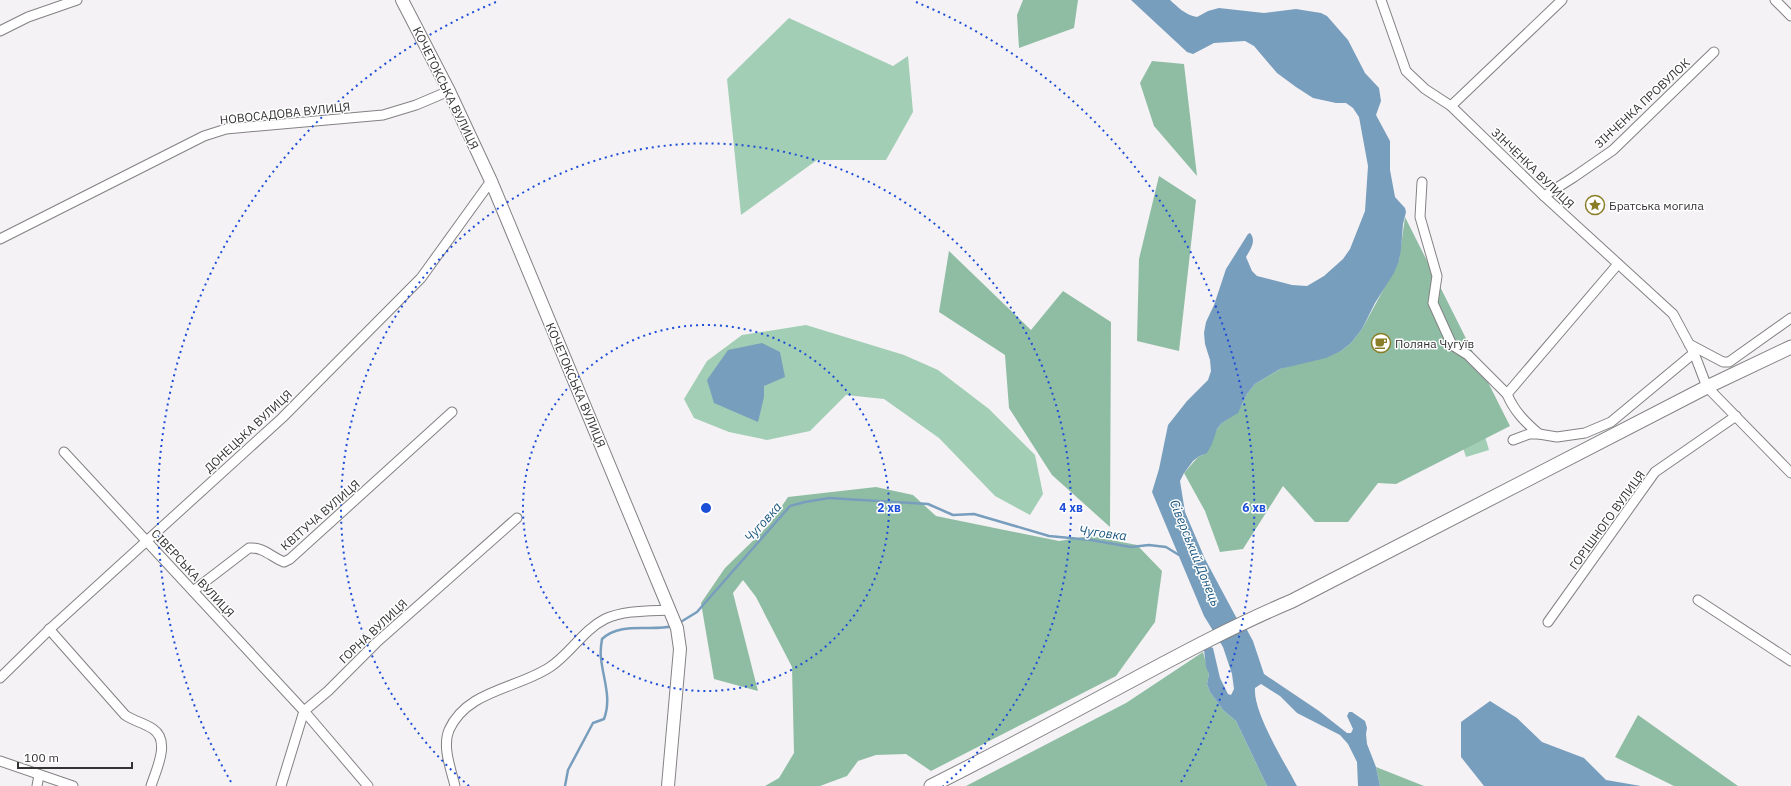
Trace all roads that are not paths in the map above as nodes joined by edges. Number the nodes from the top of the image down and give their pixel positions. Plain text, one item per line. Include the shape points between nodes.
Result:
1 (77, 0) edge
2 (402, 0) edge
3 (1381, 0) edge
4 (1562, 0) edge
5 (1775, 0) edge
6 (1791, 16) edge
7 (0, 31) edge
8 (1714, 52) dead end
9 (449, 91) junction
10 (1451, 106) junction
11 (491, 181) junction
12 (1422, 182) dead end
13 (1544, 196) junction
14 (0, 239) edge
15 (1618, 264) junction
16 (1791, 318) edge
17 (1689, 344) junction
18 (1791, 346) edge
19 (1694, 353) junction
20 (1707, 387) junction
21 (1507, 394) junction
22 (452, 412) dead end
23 (1736, 416) junction
24 (1539, 434) junction
25 (1513, 440) dead end
26 (64, 452) dead end
27 (1791, 473) edge
28 (517, 518) dead end
29 (146, 540) junction
30 (193, 591) junction
31 (1698, 600) dead end
32 (674, 620) junction
33 (1548, 622) dead end
34 (49, 629) junction
35 (1791, 661) edge
36 (0, 678) edge
37 (304, 711) junction
38 (0, 761) edge
39 (40, 775) junction
40 (37, 786) edge
41 (73, 786) edge
42 (151, 786) edge
43 (281, 786) edge
44 (368, 786) edge
45 (455, 786) edge
46 (668, 786) edge
47 (931, 786) edge

1 - 7 street via 28,17
2 - 9 main road, КОЧЕТОКСЬКА ВУЛИЦЯ
3 - 10 street, ЗІНЧЕНКА ВУЛИЦЯ via 1406,71 1425,89
4 - 10 street
5 - 6 street
8 - 13 street, ЗІНЧЕНКА ПРОВУЛОК via 1613,150
9 - 11 main road, КОЧЕТОКСЬКА ВУЛИЦЯ
9 - 14 street, НОВОСАДОВА ВУЛИЦЯ via 383,115 226,129 204,136
10 - 13 street, ЗІНЧЕНКА ВУЛИЦЯ
11 - 29 street, ДОНЕЦЬКА ВУЛИЦЯ via 421,278 282,418
11 - 32 main road, КОЧЕТОКСЬКА ВУЛИЦЯ
12 - 21 street via 1420,217 1437,276 1433,303 1452,345 1468,355
13 - 15 street, ЗІНЧЕНКА ВУЛИЦЯ
15 - 17 street, ЗІНЧЕНКА ВУЛИЦЯ via 1673,314
15 - 21 street
16 - 17 street via 1730,362 1723,362
17 - 19 street, ЗІНЧЕНКА ВУЛИЦЯ
18 - 20 highway
19 - 20 street, ЗІНЧЕНКА ВУЛИЦЯ
19 - 24 street via 1611,422 1585,433 1557,437
20 - 23 street
20 - 47 highway via 1298,598 1202,643 1013,745
21 - 24 street via 1512,406
22 - 30 street, КВІТУЧА ВУЛИЦЯ via 290,559 284,562 258,548 249,548
23 - 27 street
23 - 33 street, ГОРІШНОГО ВУЛИЦЯ via 1655,472
24 - 25 street via 1529,434
26 - 29 street, СІВЕРСЬКА ВУЛИЦЯ
28 - 37 street, ГОРНА ВУЛИЦЯ
29 - 30 street, СІВЕРСЬКА ВУЛИЦЯ
29 - 34 street, ДОНЕЦЬКА ВУЛИЦЯ
30 - 37 street, СІВЕРСЬКА ВУЛИЦЯ
31 - 35 street
32 - 45 street via 618,615 604,620 549,668 485,696 464,709 454,720 446,744
32 - 46 main road, КОЧЕТОКСЬКА ВУЛИЦЯ via 680,649
34 - 36 street, ДОНЕЦЬКА ВУЛИЦЯ
34 - 42 street via 125,715 159,734 162,747
37 - 43 street
37 - 44 street, СІВЕРСЬКА ВУЛИЦЯ
38 - 39 street
39 - 40 street
39 - 41 street

